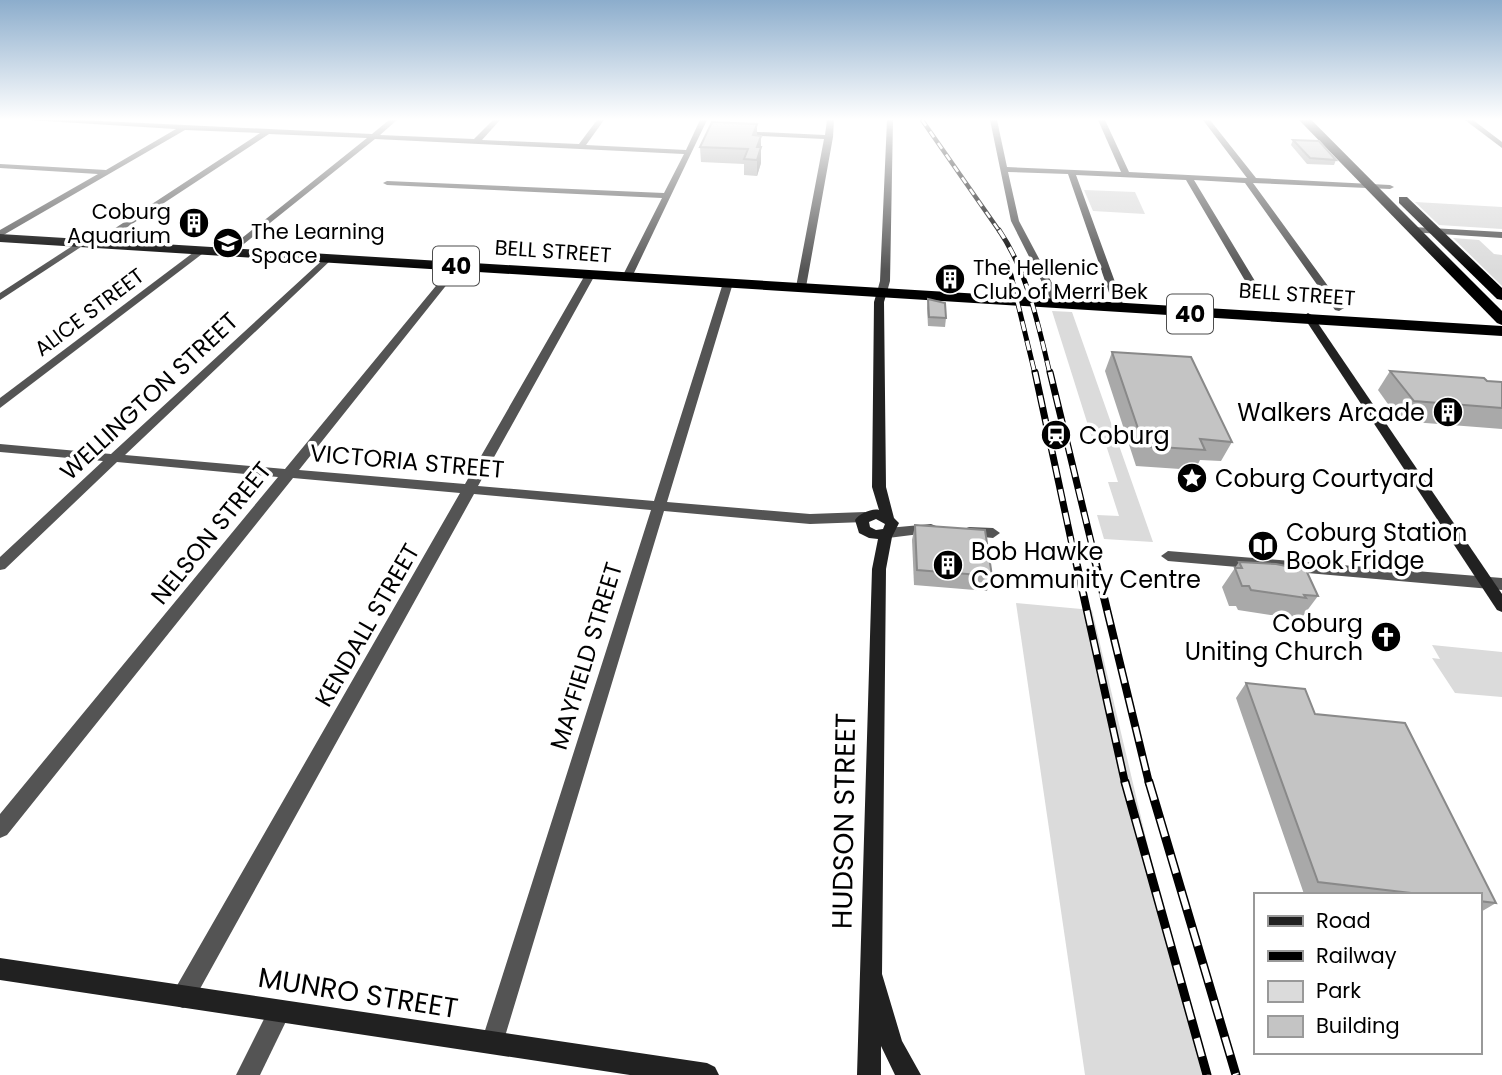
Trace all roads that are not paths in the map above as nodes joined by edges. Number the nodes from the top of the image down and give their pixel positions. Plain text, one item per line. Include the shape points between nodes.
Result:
1 (67, 170) edge
2 (109, 170) edge
3 (207, 170) edge
4 (332, 170) edge
5 (680, 170) edge
6 (822, 170) edge
7 (888, 170) edge
8 (1004, 170) edge
9 (1030, 170) edge
10 (1124, 170) edge
11 (1243, 170) edge
12 (1355, 170) edge
13 (1373, 170) dead end
14 (106, 172) junction
15 (1071, 172) junction
16 (1126, 174) junction
17 (1188, 177) junction
18 (1250, 180) junction
19 (387, 183) dead end
20 (1371, 186) junction
21 (1390, 187) junction
22 (667, 196) junction
23 (1413, 230) junction
24 (1435, 231) junction
25 (1502, 235) edge
26 (0, 236) edge
27 (90, 244) junction
28 (201, 251) junction
29 (230, 252) junction
30 (328, 258) junction
31 (457, 266) junction
32 (590, 275) junction
33 (627, 277) junction
34 (728, 283) junction
35 (801, 287) junction
36 (882, 292) junction
37 (1259, 296) dead end
38 (1502, 296) edge
39 (0, 297) edge
40 (977, 298) junction
41 (1056, 300) junction
42 (1118, 304) junction
43 (1339, 307) dead end
44 (1310, 319) junction
45 (1502, 320) edge
46 (1502, 329) edge
47 (0, 404) edge
48 (0, 449) edge
49 (114, 458) junction
50 (289, 474) junction
51 (879, 487) junction
52 (470, 489) junction
53 (659, 506) junction
54 (866, 517) junction
55 (810, 519) junction
56 (888, 526) junction
57 (869, 533) junction
58 (993, 533) dead end
59 (1168, 555) dead end
60 (0, 565) edge
61 (879, 569) junction
62 (1485, 582) junction
63 (1502, 584) edge
64 (1502, 606) edge
65 (0, 829) edge
66 (870, 960) junction
67 (0, 969) edge
68 (183, 997) junction
69 (280, 1011) junction
70 (492, 1043) junction
71 (663, 1072) edge
72 (248, 1075) edge
73 (707, 1075) edge
74 (869, 1075) edge
75 (909, 1075) edge

1 - 14 street
2 - 14 street
3 - 27 street
4 - 29 street
5 - 22 street
6 - 35 street
7 - 36 street
8 - 41 street via 1015,220
9 - 15 street
10 - 16 street
11 - 18 street
12 - 20 highway
13 - 21 highway
14 - 26 street
15 - 16 street
15 - 42 street
16 - 17 street
17 - 18 street
17 - 37 street
18 - 20 street
18 - 43 street
19 - 22 street
20 - 21 street
20 - 23 highway
21 - 24 highway
22 - 33 street
23 - 24 street
23 - 45 highway
24 - 25 street
24 - 38 highway
26 - 27 highway, BELL STREET / 40
27 - 28 highway, BELL STREET / 40
27 - 39 street
28 - 29 highway, BELL STREET / 40
28 - 47 street, ALICE STREET
29 - 30 highway, BELL STREET / 40
30 - 31 highway, BELL STREET / 40
30 - 49 street, WELLINGTON STREET
31 - 32 highway, BELL STREET / 40
31 - 50 street, NELSON STREET
32 - 33 highway, BELL STREET / 40
32 - 52 street, KENDALL STREET
33 - 34 highway, BELL STREET / 40
34 - 35 highway, BELL STREET / 40
34 - 53 street, MAYFIELD STREET
35 - 36 highway, BELL STREET / 40
36 - 40 highway, BELL STREET / 40
36 - 51 street, HUDSON STREET
40 - 41 highway, BELL STREET / 40
40 - 44 highway, BELL STREET / 40
41 - 42 highway, BELL STREET / 40
42 - 44 highway, BELL STREET / 40
44 - 46 highway, BELL STREET / 40
44 - 62 street
48 - 49 street, VICTORIA STREET
49 - 50 street, VICTORIA STREET
49 - 60 street, WELLINGTON STREET
50 - 52 street, VICTORIA STREET
50 - 65 street, NELSON STREET
51 - 54 street, HUDSON STREET
51 - 56 street, HUDSON STREET
52 - 53 street, VICTORIA STREET
52 - 68 street, KENDALL STREET
53 - 55 street, VICTORIA STREET
53 - 70 street, MAYFIELD STREET
54 - 55 street, VICTORIA STREET
54 - 56 street via 875,514
54 - 57 street, HUDSON STREET via 861,523
55 - 57 street, VICTORIA STREET
56 - 57 street
56 - 58 street
56 - 61 street, HUDSON STREET
57 - 61 street, HUDSON STREET
59 - 62 street
61 - 66 street, HUDSON STREET
62 - 63 street
62 - 64 street
66 - 74 street, HUDSON STREET
66 - 75 street via 892,1048
67 - 68 street, MUNRO STREET
68 - 69 street, MUNRO STREET
69 - 70 street, MUNRO STREET
69 - 72 street
70 - 71 street, MUNRO STREET
71 - 73 street, MUNRO STREET

